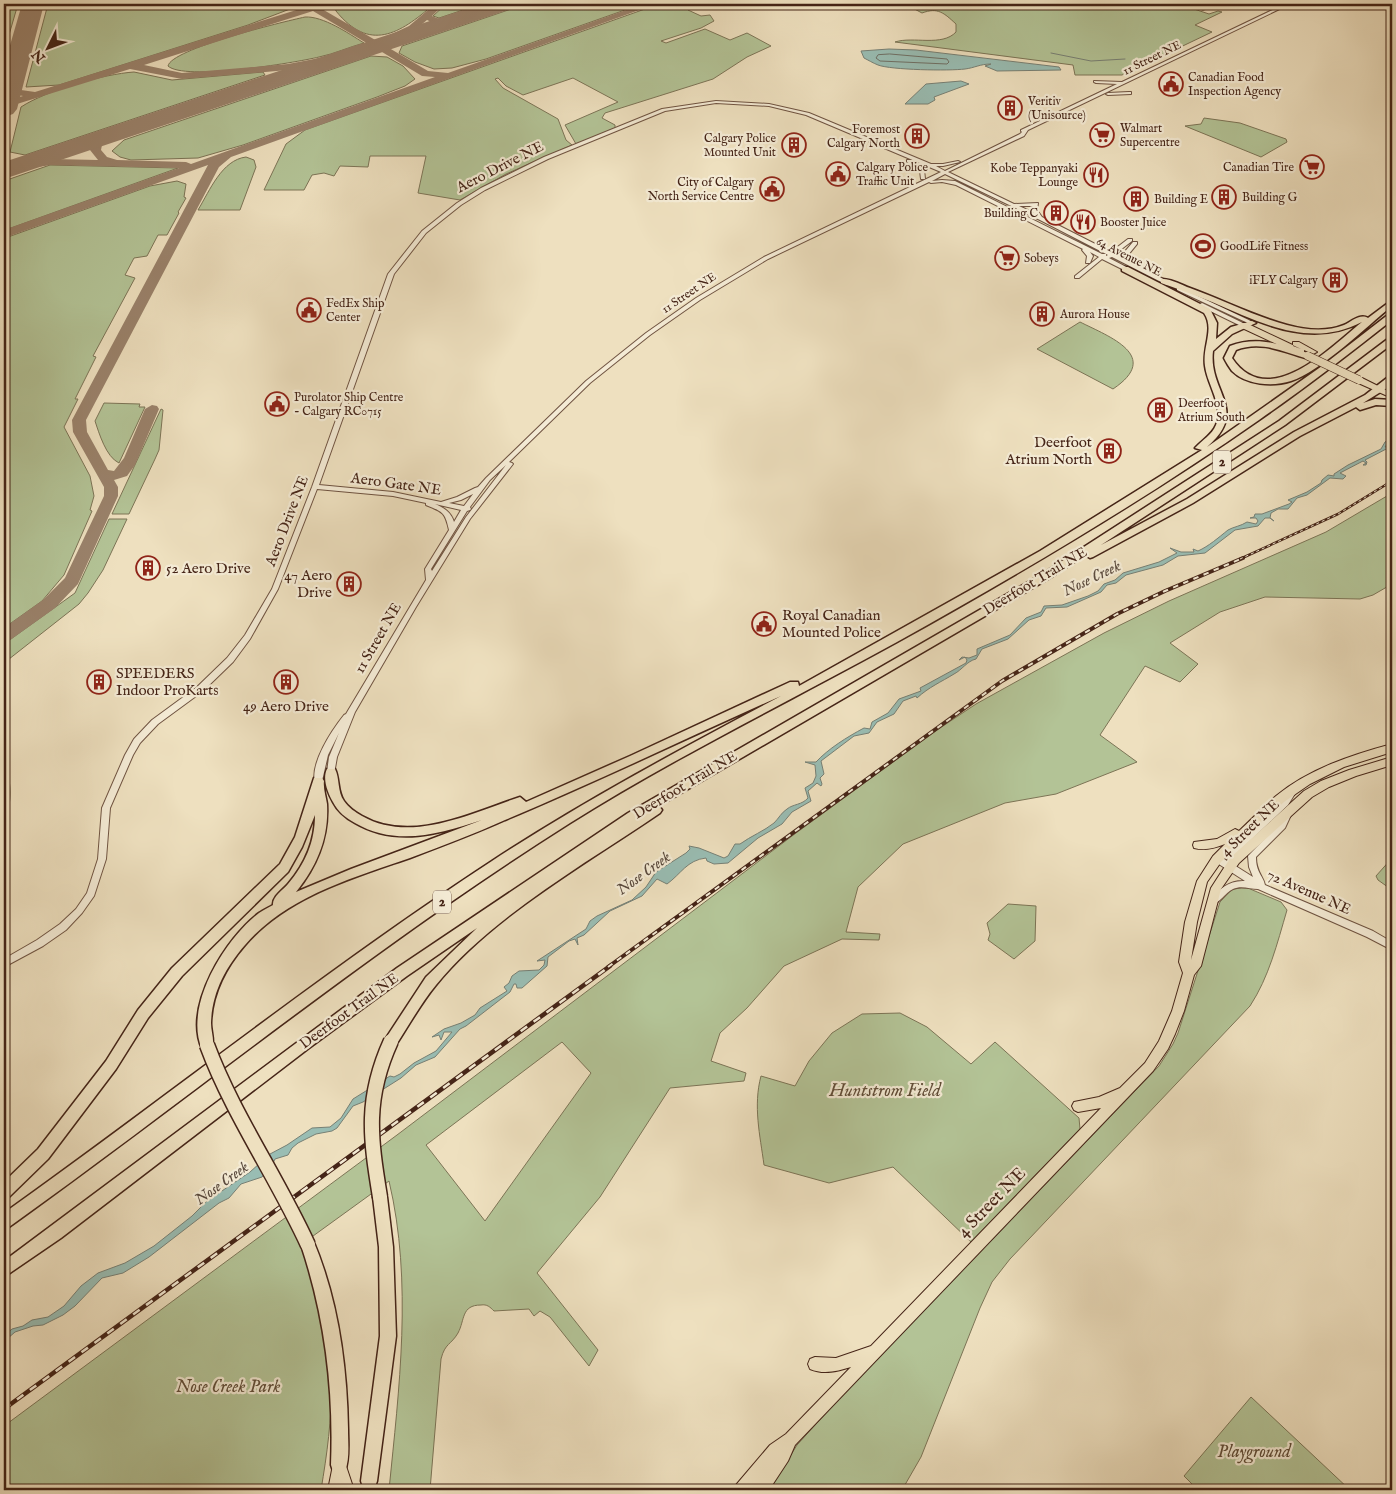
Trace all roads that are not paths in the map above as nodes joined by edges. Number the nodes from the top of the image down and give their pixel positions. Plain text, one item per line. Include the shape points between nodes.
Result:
1 (1288, 4) edge
2 (1125, 83) junction
3 (1102, 95) junction
4 (626, 126) joint
5 (1026, 131) junction
6 (856, 135) junction
7 (984, 149) junction
8 (909, 161) junction
9 (958, 164) junction
10 (929, 165) junction
11 (934, 173) junction
12 (942, 173) junction
13 (923, 178) junction
14 (956, 184) junction
15 (919, 185) junction
16 (976, 188) junction
17 (890, 198) junction
18 (1010, 204) junction
19 (1042, 218) junction
20 (1048, 229) junction
21 (1104, 259) junction
22 (1088, 262) dead end
23 (1123, 268) junction
24 (1143, 271) junction
25 (1077, 277) dead end
26 (1164, 281) junction
27 (1392, 298) edge
28 (1392, 302) edge
29 (1228, 312) junction
30 (1392, 316) edge
31 (1247, 324) junction
32 (1392, 340) edge
33 (1210, 349) junction
34 (1311, 354) junction
35 (1392, 377) edge
36 (1385, 389) edge
37 (1392, 396) edge
38 (1392, 403) edge
39 (1318, 422) junction
40 (526, 444) junction
41 (483, 485) junction
42 (315, 487) junction
43 (408, 496) junction
44 (434, 502) junction
45 (1118, 508) junction
46 (465, 509) junction
47 (473, 511) junction
48 (451, 532) junction
49 (1046, 576) junction
50 (429, 579) junction
51 (865, 655) junction
52 (351, 712) junction
53 (1392, 748) edge
54 (740, 752) junction
55 (1392, 761) edge
56 (330, 772) joint
57 (593, 778) junction
58 (318, 780) junction
59 (1294, 790) junction
60 (1278, 801) junction
61 (1288, 812) junction
62 (1198, 845) dead end
63 (1217, 859) junction
64 (1230, 867) junction
65 (1265, 888) junction
66 (1212, 902) junction
67 (261, 919) junction
68 (1392, 946) edge
69 (4, 963) edge
70 (1189, 973) junction
71 (1128, 1090) junction
72 (1078, 1106) dead end
73 (4, 1192) edge
74 (4, 1222) edge
75 (4, 1270) edge
76 (876, 1351) junction
77 (816, 1364) dead end
78 (791, 1439) junction
79 (339, 1465) junction
80 (369, 1486) edge
81 (335, 1490) edge
82 (347, 1490) edge
83 (741, 1490) edge
84 (760, 1490) edge

1 - 2 street, 11 Street NE
2 - 3 street, 11 Street NE
2 - 3 street via 1124,89 1128,93
2 - 3 street via 1096,82 1104,89
3 - 5 street, 11 Street NE
4 - 6 street, 64 Avenue NE via 670,108 732,102 783,107
4 - 42 street, Aero Drive NE via 546,158 483,189 440,218 412,245 391,274
5 - 7 street, 11 Street NE
5 - 9 street, 11 Street NE
6 - 8 street, 64 Avenue NE
6 - 10 street, 64 Avenue NE
7 - 9 street, 11 Street NE
7 - 12 street
8 - 11 street, 64 Avenue NE
8 - 13 street via 922,170
9 - 10 street
9 - 12 street, 11 Street NE
9 - 16 street via 959,176
10 - 12 street, 64 Avenue NE
11 - 12 street, 64 Avenue NE
11 - 13 street, 11 Street NE
12 - 14 street, 64 Avenue NE
12 - 15 street, 11 Street NE
12 - 16 street, 64 Avenue NE
13 - 17 street, 11 Street NE
14 - 15 street via 939,181
14 - 20 street, 64 Avenue NE
15 - 17 street, 11 Street NE
16 - 18 street, 64 Avenue NE
17 - 40 street, 11 Street NE via 766,258 684,308 588,382
18 - 19 street, 64 Avenue NE
18 - 19 street via 1036,204 1034,210
19 - 21 street, 64 Avenue NE
20 - 21 street, 64 Avenue NE
20 - 22 street via 1086,251 1090,256
21 - 23 street
21 - 24 street, 64 Avenue NE
21 - 24 street via 1133,242 1125,255
21 - 25 street
21 - 29 street
23 - 31 street, 64 Avenue NE
23 - 33 highway via 1207,311 1213,318 1214,328
24 - 26 street, 64 Avenue NE
26 - 27 highway via 1270,324 1306,331 1330,331 1350,326
26 - 29 street, 64 Avenue NE
28 - 34 highway via 1317,363 1289,379 1272,382 1253,379 1236,370 1228,358 1233,348 1252,342
29 - 31 street, 64 Avenue NE
30 - 45 highway, Deerfoot Trail NE / 2 via 1291,394
31 - 33 highway via 1221,337
31 - 34 main road, 64 Avenue NE
32 - 49 highway, Deerfoot Trail NE / 2 via 1282,423
33 - 45 highway via 1209,363 1223,409 1221,426 1207,443
34 - 36 main road, 64 Avenue NE, bridge
35 - 36 highway
36 - 37 main road, 64 Avenue NE
36 - 39 highway
38 - 39 highway via 1367,404
39 - 49 highway via 1190,502
40 - 41 street, 11 Street NE
40 - 47 street, 11 Street NE
41 - 44 street via 459,499
41 - 46 street, 11 Street NE
42 - 43 street, Aero Gate NE
42 - 69 street, Aero Drive NE via 275,588 248,637 215,676 145,731 128,755 106,808 102,859 91,894 63,927
43 - 44 street, Aero Gate NE
43 - 48 street via 449,515
44 - 46 street, Aero Gate NE
45 - 51 highway, Deerfoot Trail NE / 2
46 - 47 street, Aero Gate NE
46 - 48 street, 11 Street NE
47 - 50 street, 11 Street NE
48 - 50 street, 11 Street NE via 428,569
49 - 54 highway, Deerfoot Trail NE / 2
50 - 52 street, 11 Street NE
51 - 57 highway via 843,662
51 - 74 highway, Deerfoot Trail NE / 2 via 585,809 463,887
52 - 56 street, 11 Street NE
52 - 58 street, 11 Street NE via 336,729 320,763
53 - 59 main road, 4 Street NE via 1340,764
54 - 75 highway, Deerfoot Trail NE / 2 via 632,816 402,972
54 - 80 highway, bridge via 486,927 431,981 391,1041 378,1069 370,1105 372,1148 386,1247 388,1336
55 - 61 main road, 4 Street NE via 1325,784
56 - 57 highway via 335,797 346,812 375,828 409,832 446,825
57 - 67 highway via 442,841 315,889
58 - 67 highway via 322,805 319,842 310,865 296,885
58 - 73 highway via 301,838 284,868 177,972 43,1154
59 - 60 main road, 4 Street NE
59 - 64 street via 1285,803 1232,853
60 - 62 main road via 1226,840
60 - 63 main road, 4 Street NE
61 - 64 main road, 4 Street NE
61 - 65 street via 1282,826 1252,856 1253,872
63 - 64 street, 72 Avenue NE
63 - 70 main road, 4 Street NE via 1202,881 1192,920 1185,962
64 - 65 street, 72 Avenue NE
64 - 66 main road, 4 Street NE via 1216,888
65 - 66 street via 1236,883
65 - 68 street, 72 Avenue NE
66 - 70 main road, 4 Street NE via 1195,966
67 - 79 highway, bridge via 244,935 217,973 206,1010 207,1045 218,1075 308,1246 327,1308 338,1372 341,1416
70 - 71 main road, 4 Street NE via 1173,1029 1162,1050
71 - 72 main road via 1100,1103
71 - 76 main road, 4 Street NE
76 - 77 main road via 836,1365
76 - 78 main road, 4 Street NE
78 - 83 main road, 4 Street NE via 775,1450
78 - 84 main road, 4 Street NE
79 - 81 main road
79 - 82 main road

